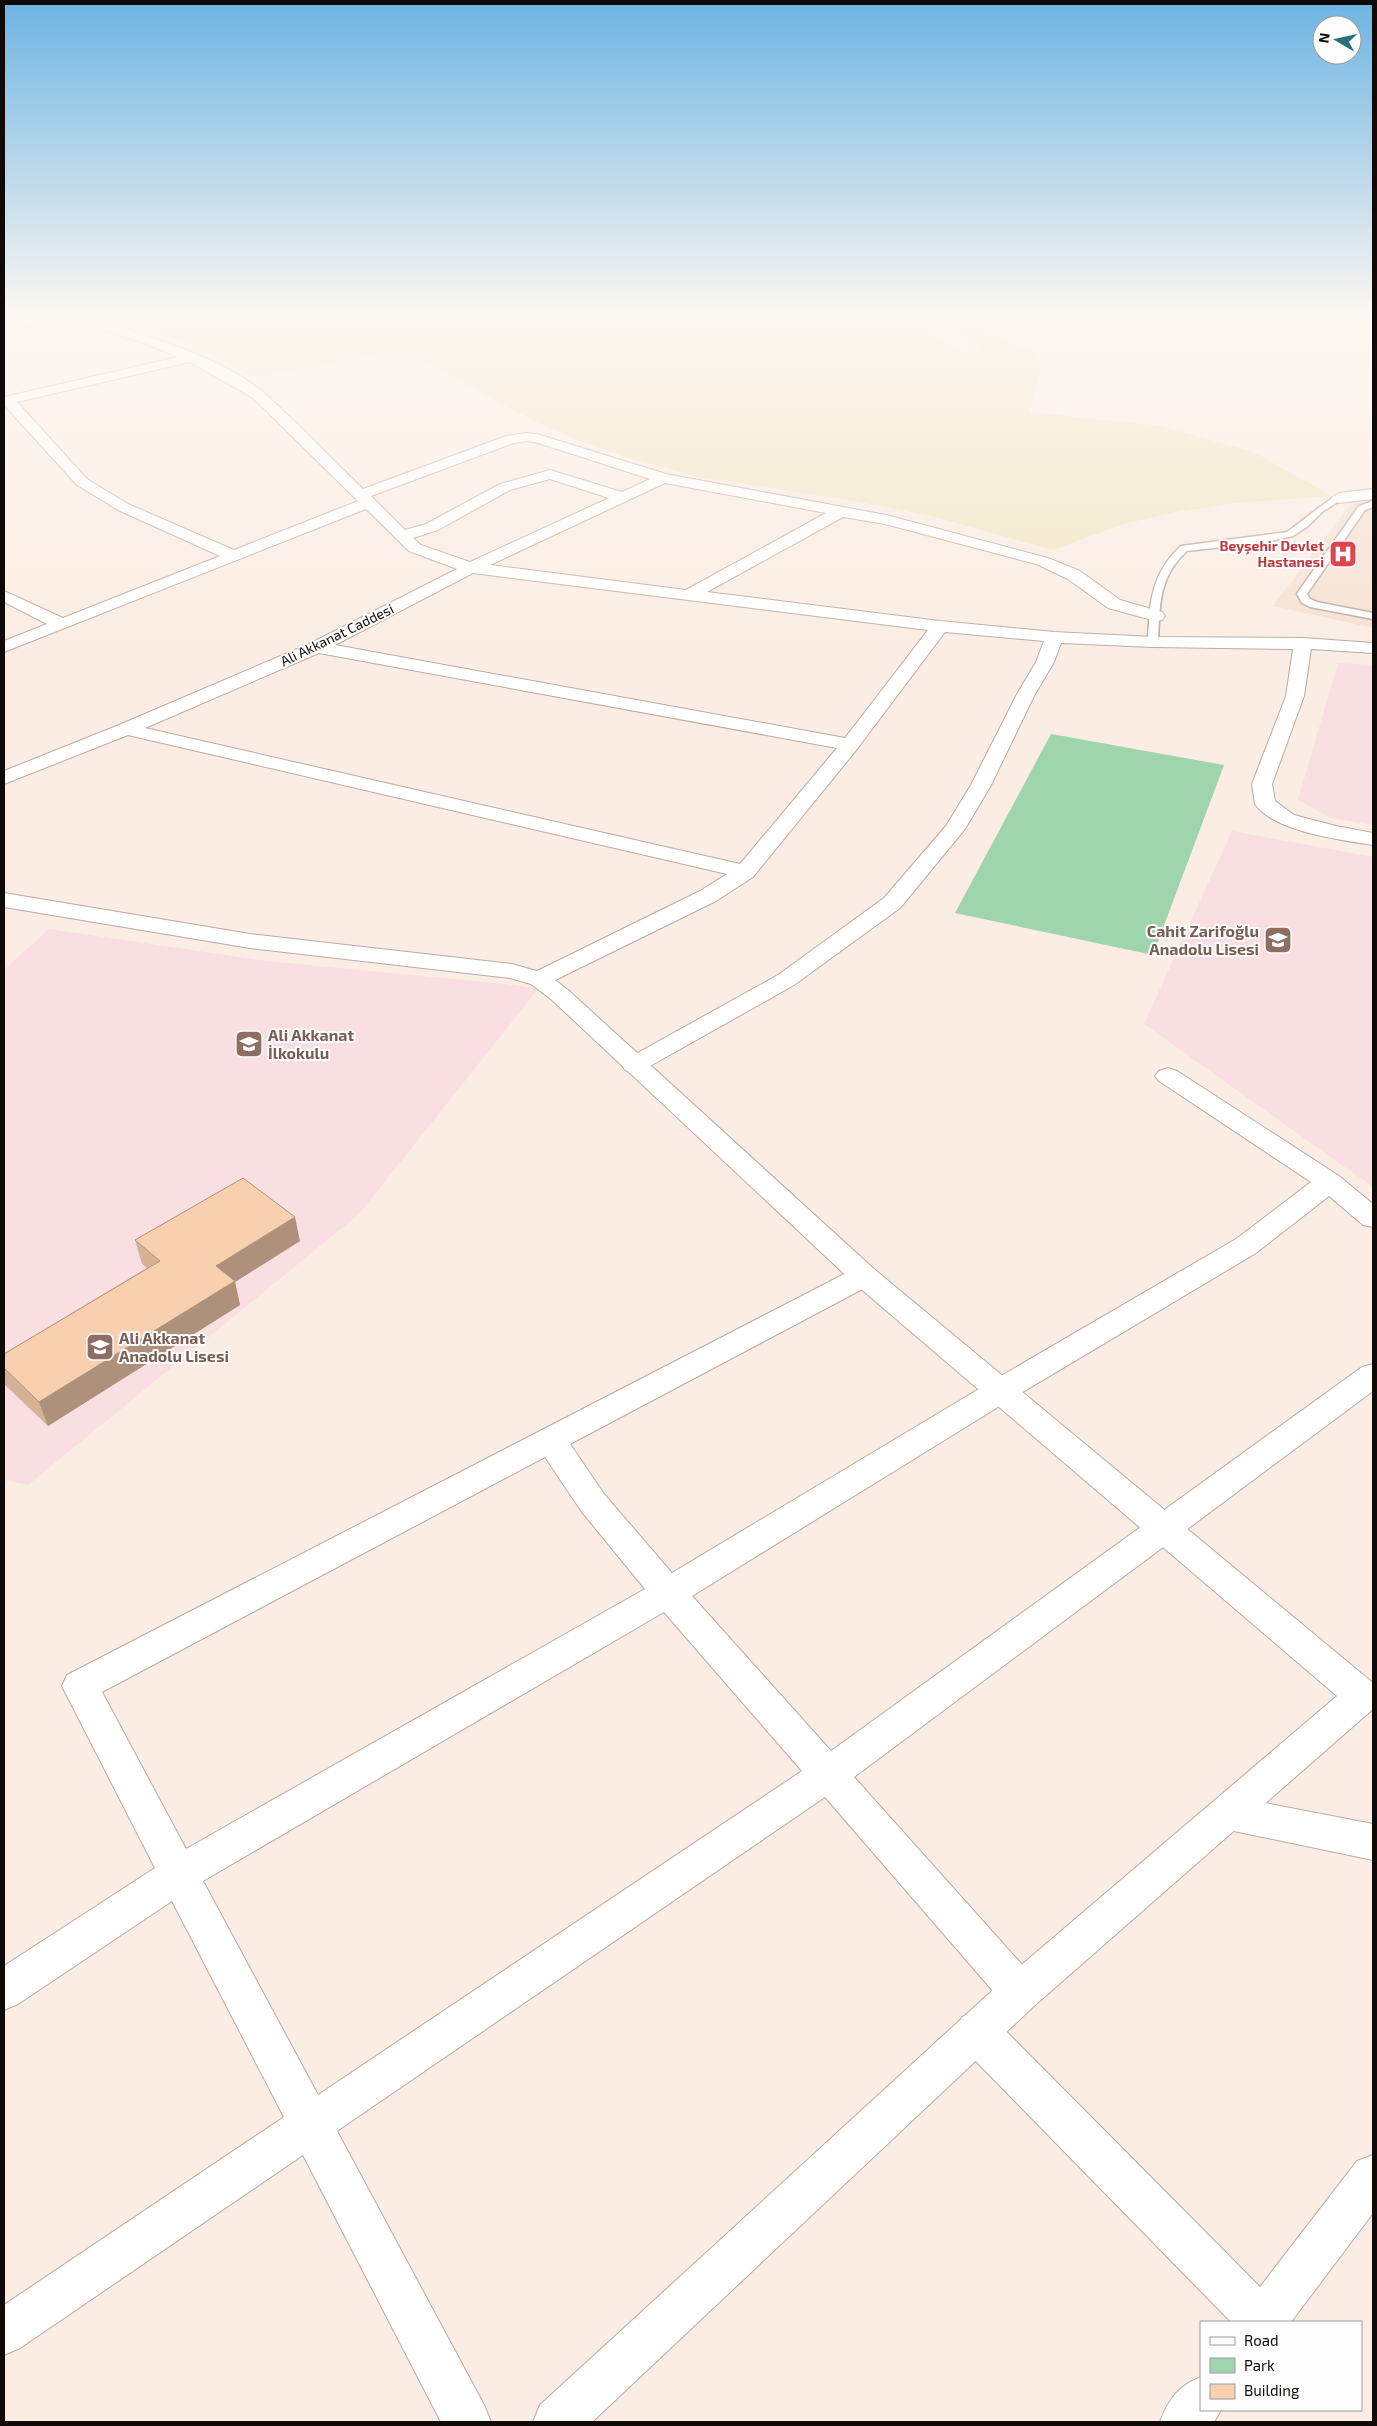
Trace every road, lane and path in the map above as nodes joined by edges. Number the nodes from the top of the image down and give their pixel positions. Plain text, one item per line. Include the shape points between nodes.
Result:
1 (34, 431) edge
2 (295, 431) edge
3 (663, 478) junction
4 (1373, 494) edge
5 (623, 497) junction
6 (1339, 498) joint
7 (364, 499) junction
8 (1373, 504) edge
9 (838, 513) junction
10 (402, 536) junction
11 (234, 556) junction
12 (471, 568) junction
13 (689, 595) junction
14 (4, 596) edge
15 (1156, 616) junction
16 (1373, 616) edge
17 (62, 624) junction
18 (940, 626) junction
19 (1054, 637) junction
20 (1153, 642) junction
21 (1303, 643) junction
22 (4, 647) edge
23 (317, 647) junction
24 (1373, 648) edge
25 (126, 729) junction
26 (850, 745) junction
27 (4, 778) edge
28 (1373, 839) edge
29 (745, 872) junction
30 (4, 883) edge
31 (4, 900) edge
32 (250, 940) junction
33 (539, 979) junction
34 (634, 1065) junction
35 (1168, 1076) dead end
36 (1329, 1182) junction
37 (1373, 1218) edge
38 (864, 1276) junction
39 (1373, 1375) edge
40 (1000, 1391) junction
41 (550, 1440) junction
42 (1164, 1528) junction
43 (668, 1593) junction
44 (1370, 1694) edge
45 (827, 1775) junction
46 (1230, 1813) junction
47 (1373, 1842) edge
48 (179, 1874) junction
49 (4, 1990) edge
50 (1020, 1992) junction
51 (977, 2032) junction
52 (311, 2124) junction
53 (1373, 2177) edge
54 (1261, 2321) edge
55 (1263, 2321) edge
56 (4, 2332) edge
57 (1200, 2402) edge
58 (561, 2421) edge
59 (467, 2422) edge
60 (1184, 2422) edge

1 - 11 street via 82,482 123,507
2 - 7 street
3 - 5 street, Ali Akkanat Caddesi
3 - 7 street via 525,437 511,439
3 - 9 street
4 - 6 street
5 - 10 street via 550,474 505,487 432,526
5 - 12 street, Ali Akkanat Caddesi
6 - 15 lane via 1290,534 1184,548 1164,569 1158,588
7 - 10 street
7 - 11 street
8 - 16 lane via 1362,508 1302,594 1314,605
9 - 13 street
9 - 15 street via 886,520 1042,561 1074,575 1114,604
10 - 12 street via 415,548
11 - 17 street
12 - 13 street
12 - 23 street, Ali Akkanat Caddesi
13 - 18 street
14 - 17 street
15 - 20 lane
17 - 22 street
18 - 19 street
18 - 26 street
19 - 20 street
19 - 34 street via 1045,662 955,829 892,903 786,980
20 - 21 street
21 - 24 street
21 - 28 street via 1294,696 1262,784 1265,804 1287,819
23 - 25 street, Ali Akkanat Caddesi
23 - 26 street
25 - 27 street, Ali Akkanat Caddesi
25 - 29 street
26 - 29 street
29 - 33 street via 708,896
30 - 32 street
31 - 32 street
32 - 33 street via 512,971
33 - 34 street
34 - 38 street
35 - 36 street
36 - 37 street
36 - 40 street via 1246,1246
38 - 40 street
38 - 41 street
39 - 42 street
40 - 42 street
40 - 43 street
41 - 43 street via 593,1503
41 - 48 street via 80,1686
42 - 44 street
42 - 45 street
43 - 45 street
43 - 48 street
44 - 46 street
45 - 50 street
45 - 52 street
46 - 47 street
46 - 50 street
48 - 49 street
48 - 52 street
50 - 51 street
51 - 54 street
51 - 58 street
52 - 56 street
52 - 59 street
53 - 55 street
57 - 60 street

